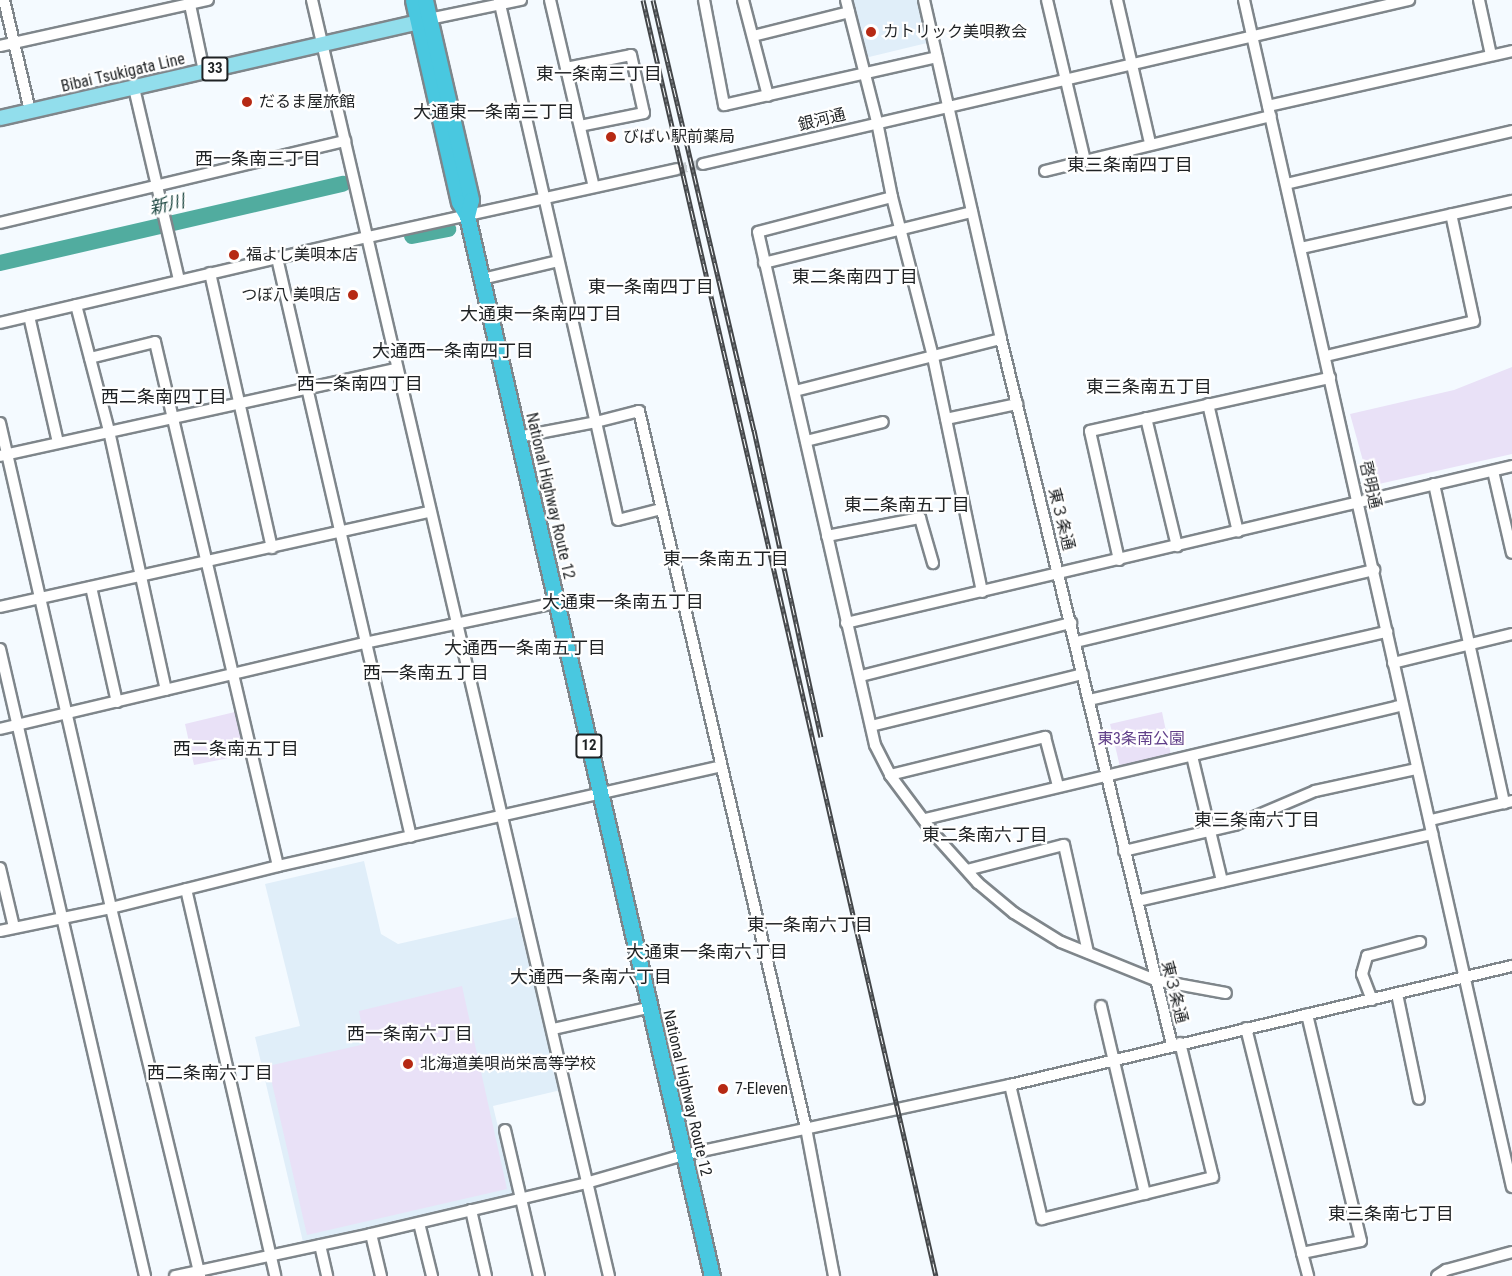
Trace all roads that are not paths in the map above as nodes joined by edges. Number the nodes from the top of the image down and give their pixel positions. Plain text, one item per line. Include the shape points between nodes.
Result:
1 (4, 0) edge
2 (208, 0) edge
3 (312, 0) edge
4 (413, 0) edge
5 (424, 0) edge
6 (521, 0) edge
7 (550, 0) edge
8 (704, 0) edge
9 (743, 0) edge
10 (846, 0) edge
11 (924, 0) edge
12 (1047, 0) edge
13 (1117, 0) edge
14 (1244, 0) edge
15 (1408, 0) edge
16 (1479, 0) edge
17 (190, 2) edge
18 (499, 2) edge
19 (849, 12) junction
20 (424, 21) junction
21 (753, 36) junction
22 (1252, 36) junction
23 (14, 43) junction
24 (323, 44) junction
25 (0, 46) edge
26 (1512, 51) edge
27 (1491, 55) junction
28 (937, 57) junction
29 (1131, 63) junction
30 (566, 68) junction
31 (204, 71) junction
32 (864, 73) junction
33 (1065, 79) junction
34 (134, 88) junction
35 (768, 96) junction
36 (948, 105) junction
37 (30, 111) junction
38 (1269, 111) junction
39 (0, 118) edge
40 (877, 122) junction
41 (580, 126) junction
42 (1512, 131) edge
43 (345, 141) junction
44 (1150, 144) junction
45 (1085, 161) junction
46 (703, 164) tunnel mouth
47 (677, 170) tunnel mouth
48 (1045, 171) dead end
49 (1286, 184) junction
50 (158, 187) junction
51 (594, 187) junction
52 (892, 197) junction
53 (543, 199) junction
54 (1512, 201) edge
55 (972, 212) junction
56 (1451, 214) junction
57 (467, 216) junction
58 (0, 223) edge
59 (901, 230) junction
60 (368, 237) junction
61 (1301, 248) junction
62 (277, 258) junction
63 (558, 261) junction
64 (764, 263) junction
65 (210, 273) junction
66 (482, 279) junction
67 (179, 280) junction
68 (76, 305) junction
69 (29, 316) junction
70 (0, 323) edge
71 (1001, 339) junction
72 (1326, 356) junction
73 (933, 357) junction
74 (90, 358) junction
75 (397, 369) junction
76 (1330, 378) junction
77 (307, 390) junction
78 (795, 391) junction
79 (239, 404) junction
80 (1017, 404) junction
81 (1208, 404) junction
82 (173, 418) junction
83 (1146, 418) junction
84 (946, 419) junction
85 (597, 422) junction
86 (883, 422) dead end
87 (0, 423) edge
88 (109, 431) junction
89 (518, 437) junction
90 (806, 441) junction
91 (58, 443) junction
92 (4, 455) edge
93 (1512, 466) edge
94 (1493, 471) junction
95 (1434, 484) junction
96 (1359, 503) junction
97 (661, 509) junction
98 (430, 512) junction
99 (1509, 525) edge
100 (1238, 532) junction
101 (340, 533) junction
102 (827, 536) junction
103 (1177, 546) junction
104 (272, 548) junction
105 (1512, 553) edge
106 (1119, 560) junction
107 (209, 562) junction
108 (933, 563) dead end
109 (1374, 570) junction
110 (1060, 574) junction
111 (142, 576) junction
112 (91, 587) junction
113 (982, 592) junction
114 (40, 598) junction
115 (556, 603) junction
116 (0, 608) edge
117 (846, 623) junction
118 (1071, 623) junction
119 (456, 624) junction
120 (1387, 632) junction
121 (1512, 634) edge
122 (1076, 642) junction
123 (364, 643) junction
124 (1468, 646) junction
125 (0, 649) edge
126 (1393, 663) junction
127 (235, 674) junction
128 (1083, 674) junction
129 (861, 676) junction
130 (166, 690) junction
131 (1089, 700) junction
132 (117, 702) junction
133 (1403, 705) junction
134 (68, 714) junction
135 (18, 725) junction
136 (871, 726) junction
137 (0, 729) edge
138 (1192, 756) junction
139 (720, 766) junction
140 (1416, 769) junction
141 (890, 775) junction
142 (1107, 776) junction
143 (1058, 786) junction
144 (600, 794) junction
145 (1508, 802) edge
146 (500, 816) junction
147 (925, 819) junction
148 (1431, 820) junction
149 (1209, 831) junction
150 (1433, 834) junction
151 (411, 837) junction
152 (1124, 851) junction
153 (278, 866) junction
154 (0, 868) edge
155 (967, 870) junction
156 (1222, 881) junction
157 (186, 890) junction
158 (1137, 901) junction
159 (111, 908) junction
160 (62, 917) junction
161 (14, 927) junction
162 (0, 931) edge
163 (1420, 942) dead end
164 (1088, 952) junction
165 (1512, 966) edge
166 (1466, 977) junction
167 (1155, 980) junction
168 (1226, 993) dead end
169 (1397, 994) junction
170 (1372, 1000) junction
171 (1101, 1006) dead end
172 (648, 1008) junction
173 (1308, 1014) junction
174 (1246, 1028) junction
175 (553, 1029) junction
176 (1176, 1044) junction
177 (1113, 1060) junction
178 (1010, 1085) junction
179 (1419, 1099) dead end
180 (806, 1128) junction
181 (506, 1130) dead end
182 (683, 1155) junction
183 (586, 1183) junction
184 (1512, 1187) edge
185 (1145, 1194) junction
186 (519, 1198) junction
187 (471, 1210) junction
188 (419, 1222) junction
189 (371, 1234) junction
190 (320, 1245) junction
191 (1512, 1252) edge
192 (1302, 1253) junction
193 (271, 1256) junction
194 (199, 1273) edge
195 (145, 1276) edge
196 (175, 1276) edge
197 (275, 1276) edge
198 (327, 1276) edge
199 (381, 1276) edge
200 (432, 1276) edge
201 (486, 1276) edge
202 (539, 1276) edge
203 (609, 1276) edge
204 (712, 1276) edge
205 (834, 1276) edge
206 (1308, 1276) edge
207 (1437, 1276) edge

1 - 23 street
2 - 17 street
3 - 24 street
4 - 20 highway, National Highway Route 12 / 12
5 - 20 highway, National Highway Route 12 / 12
6 - 18 street
7 - 30 street
8 - 35 street via 724,105
9 - 21 street
10 - 19 street
11 - 28 street, 東３条通
12 - 33 street
13 - 29 street
14 - 22 street, 啓明通
15 - 22 street, 銀河通
16 - 27 street
17 - 23 street
17 - 31 street
18 - 20 street
18 - 53 street
19 - 21 street
19 - 32 street
20 - 24 main road, Bibai Tsukigata Line / 33
20 - 57 highway, National Highway Route 12 / 12 via 459,202
21 - 35 street
22 - 29 street, 銀河通
22 - 38 street, 啓明通
23 - 25 street
23 - 37 street
24 - 31 main road, Bibai Tsukigata Line / 33
24 - 43 street
26 - 27 street
27 - 38 street
28 - 32 street
28 - 36 street, 東３条通
29 - 33 street, 銀河通
29 - 44 street
30 - 41 street
30 - 41 street via 631,55 644,113
31 - 34 main road, Bibai Tsukigata Line / 33
32 - 35 street
32 - 40 street
33 - 36 street, 銀河通
33 - 45 street
34 - 37 main road, Bibai Tsukigata Line / 33
34 - 50 street
36 - 40 street, 銀河通
36 - 55 street, 東３条通
37 - 39 main road, Bibai Tsukigata Line / 33
38 - 44 street
38 - 49 street, 啓明通
40 - 46 street, 銀河通
40 - 52 street
41 - 51 street
42 - 49 street
43 - 50 street
43 - 60 street
44 - 45 street
45 - 48 street
47 - 51 street
49 - 61 street, 啓明通
50 - 58 street
50 - 67 street
51 - 53 street
52 - 59 street
52 - 64 street via 758,232
53 - 57 street
53 - 63 street
54 - 56 street
55 - 59 street
55 - 71 street, 東３条通
56 - 61 street
56 - 72 street via 1474,321
57 - 60 street
57 - 66 highway, National Highway Route 12 / 12
59 - 64 street
59 - 73 street
60 - 62 street
60 - 75 street
61 - 72 street, 啓明通
62 - 65 street
62 - 77 street
63 - 66 street
63 - 85 street
64 - 78 street
65 - 67 street
65 - 79 street
66 - 89 highway, National Highway Route 12 / 12
67 - 68 street
68 - 69 street
68 - 74 street
69 - 70 street
69 - 91 street
71 - 73 street
71 - 80 street, 東３条通
72 - 76 street, 啓明通
73 - 78 street
73 - 84 street
74 - 82 street via 155,342
74 - 88 street
75 - 77 street
75 - 98 street
76 - 81 street
76 - 96 street, 啓明通
77 - 79 street
77 - 101 street
78 - 90 street
79 - 82 street
79 - 104 street
80 - 84 street
80 - 110 street, 東３条通
81 - 83 street
81 - 100 street
82 - 88 street
82 - 107 street
83 - 103 street
83 - 106 street via 1090,431
84 - 113 street
85 - 89 street
85 - 97 street via 639,411
85 - 97 street via 618,520
86 - 90 street
87 - 92 street
88 - 91 street
88 - 111 street
89 - 115 highway, National Highway Route 12 / 12
90 - 102 street
91 - 92 street
92 - 114 street
93 - 94 street
94 - 95 street
94 - 99 street
95 - 96 street
95 - 124 street
96 - 100 street
96 - 109 street, 啓明通
97 - 139 street
98 - 101 street
98 - 119 street
99 - 105 street
100 - 103 street
101 - 104 street
101 - 123 street
102 - 108 street via 920,518
102 - 117 street
103 - 106 street
104 - 107 street
106 - 110 street
107 - 111 street
107 - 127 street
109 - 120 street, 啓明通
109 - 122 street
110 - 113 street
110 - 118 street, 東３条通
111 - 112 street
111 - 130 street
112 - 114 street
112 - 132 street
113 - 117 street
114 - 116 street
114 - 134 street
115 - 119 street
115 - 144 highway, National Highway Route 12 / 12
117 - 129 street
118 - 122 street, 東３条通
118 - 129 street
119 - 123 street
119 - 146 street
120 - 126 street, 啓明通
120 - 131 street
121 - 124 street
122 - 128 street, 東３条通
123 - 127 street
123 - 151 street
124 - 126 street
124 - 145 street
125 - 135 street
126 - 133 street, 啓明通
127 - 130 street
127 - 153 street
128 - 131 street, 東３条通
128 - 136 street
129 - 136 street
130 - 132 street
131 - 142 street, 東３条通
132 - 134 street
133 - 138 street
133 - 140 street, 啓明通
134 - 135 street
134 - 159 street
135 - 137 street
135 - 160 street
136 - 141 street via 875,745
138 - 142 street
138 - 149 street
139 - 144 street
139 - 180 street
140 - 148 street, 啓明通
140 - 149 street via 1315,791 1235,825
141 - 143 street via 1045,737
141 - 147 street
142 - 143 street
142 - 152 street, 東３条通
143 - 147 street
144 - 146 street
144 - 172 highway, National Highway Route 12 / 12
145 - 148 street
146 - 151 street
146 - 175 street
147 - 155 street
148 - 150 street, 啓明通
149 - 152 street
149 - 156 street
150 - 156 street
150 - 166 street, 啓明通
151 - 153 street
152 - 158 street, 東３条通
153 - 157 street
154 - 161 street
155 - 164 street via 1014,913 1061,942
155 - 164 street via 1064,845
156 - 158 street
157 - 159 street
157 - 193 street
158 - 167 street, 東３条通
159 - 160 street
159 - 194 street
160 - 161 street
160 - 195 street
161 - 162 street
163 - 170 street via 1367,956 1362,974
164 - 167 street
165 - 166 street
166 - 169 street
166 - 184 street, 啓明通
167 - 168 street
167 - 176 street, 東３条通
169 - 170 street
169 - 179 street
170 - 173 street
171 - 177 street
172 - 175 street
172 - 182 highway, National Highway Route 12 / 12
173 - 174 street
173 - 192 street via 1361,1241
174 - 176 street
174 - 192 street
175 - 183 street
176 - 177 street
176 - 185 street, 東３条通 via 1213,1177
177 - 178 street
177 - 185 street
178 - 180 street
178 - 185 street via 1042,1219
180 - 182 street
180 - 205 street
181 - 186 street
182 - 183 street
182 - 204 highway, National Highway Route 12 / 12
183 - 186 street
183 - 203 street
186 - 187 street
186 - 202 street
187 - 188 street
187 - 201 street
188 - 189 street
188 - 200 street
189 - 190 street
189 - 199 street
190 - 193 street
190 - 198 street
191 - 207 street
192 - 206 street
193 - 194 street
193 - 197 street
194 - 196 street

